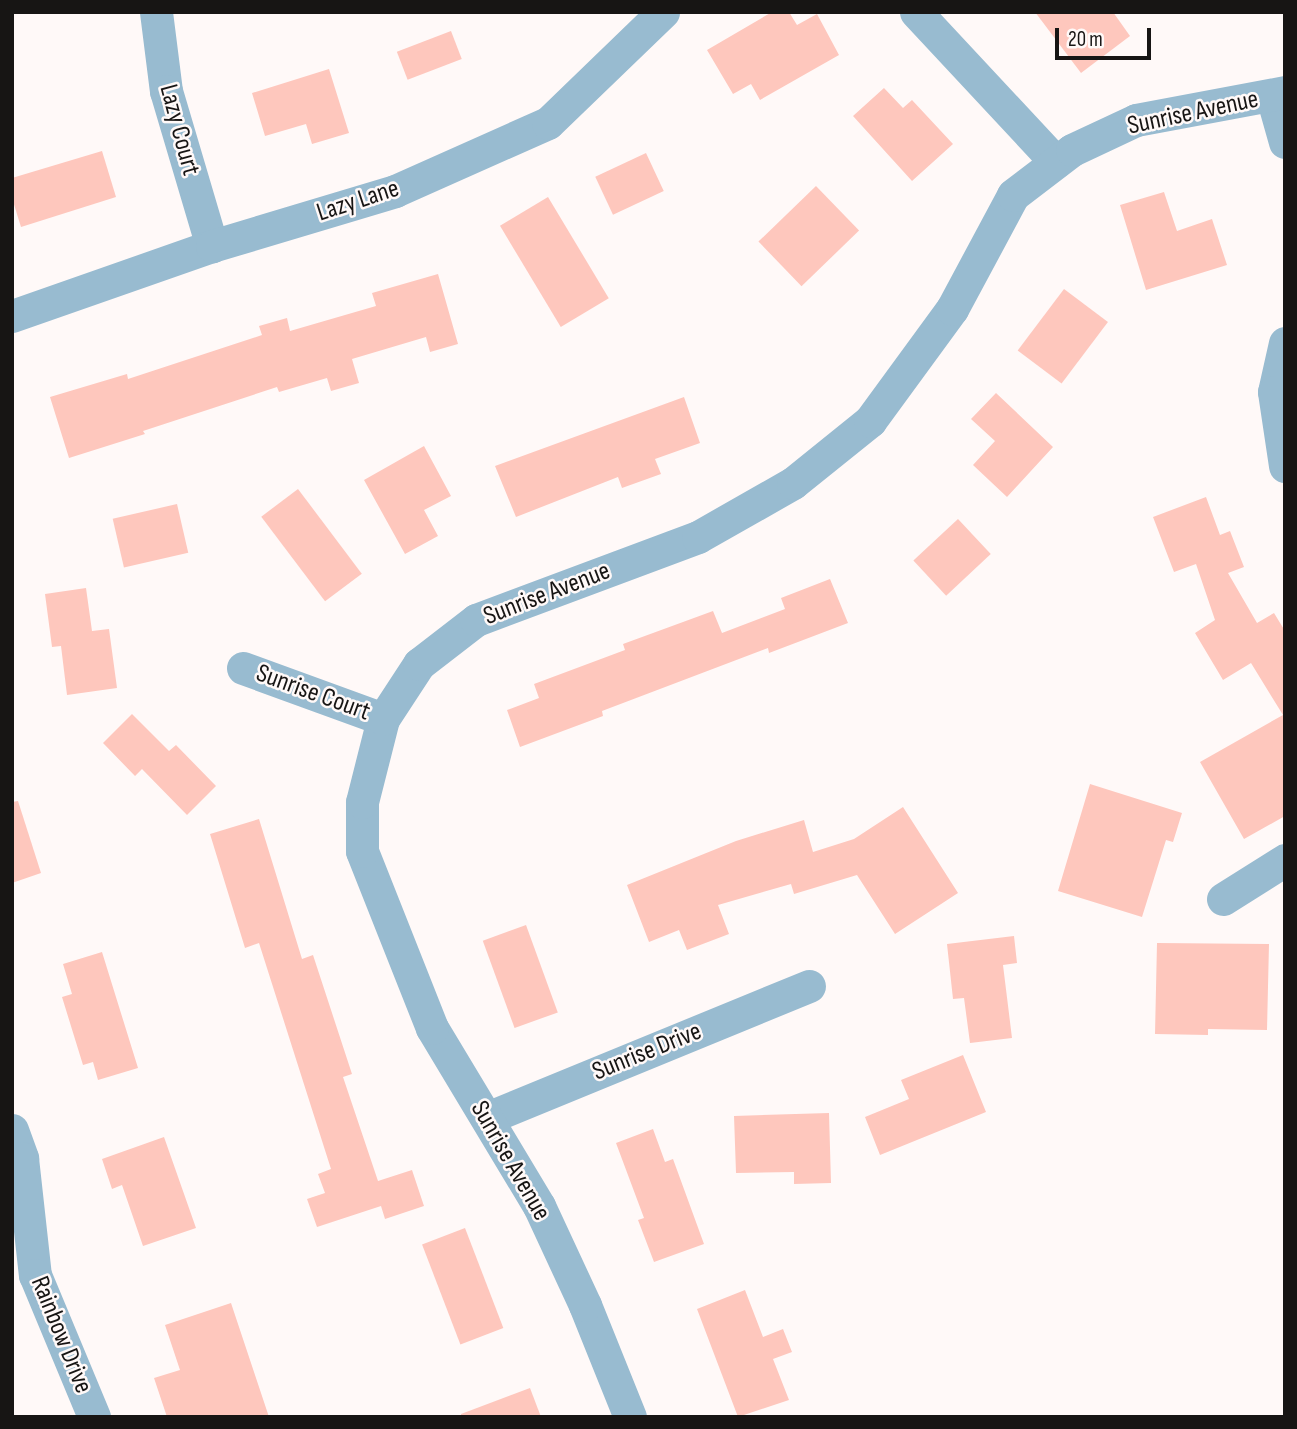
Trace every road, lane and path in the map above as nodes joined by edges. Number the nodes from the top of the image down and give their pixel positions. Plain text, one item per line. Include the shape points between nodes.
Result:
1 (156, 12) edge
2 (663, 12) edge
3 (916, 12) edge
4 (1278, 94) edge
5 (1285, 142) edge
6 (1056, 162) junction
7 (212, 246) junction
8 (12, 316) edge
9 (1285, 343) edge
10 (1285, 466) edge
11 (243, 668) dead end
12 (383, 719) junction
13 (1285, 860) edge
14 (1223, 899) dead end
15 (809, 986) dead end
16 (487, 1118) junction
17 (12, 1129) edge
18 (23, 1279) edge
19 (94, 1417) edge
20 (631, 1417) edge

1 - 7 street, Lazy Court via 166,91
2 - 7 street, Lazy Lane via 548,123 395,191
3 - 6 street
4 - 5 street
4 - 6 street, Sunrise Avenue via 1136,120
6 - 12 street, Sunrise Avenue via 1013,195 952,309 870,421 793,483 698,537 476,620 419,664
7 - 8 street, Lazy Lane
9 - 10 street via 1274,392
11 - 12 street, Sunrise Court
12 - 16 street, Sunrise Avenue via 362,802 362,851 432,1028
13 - 14 street
15 - 16 street, Sunrise Drive
16 - 20 street, Sunrise Avenue via 539,1206
17 - 18 street, Rainbow Drive via 22,1158
18 - 19 street, Rainbow Drive

